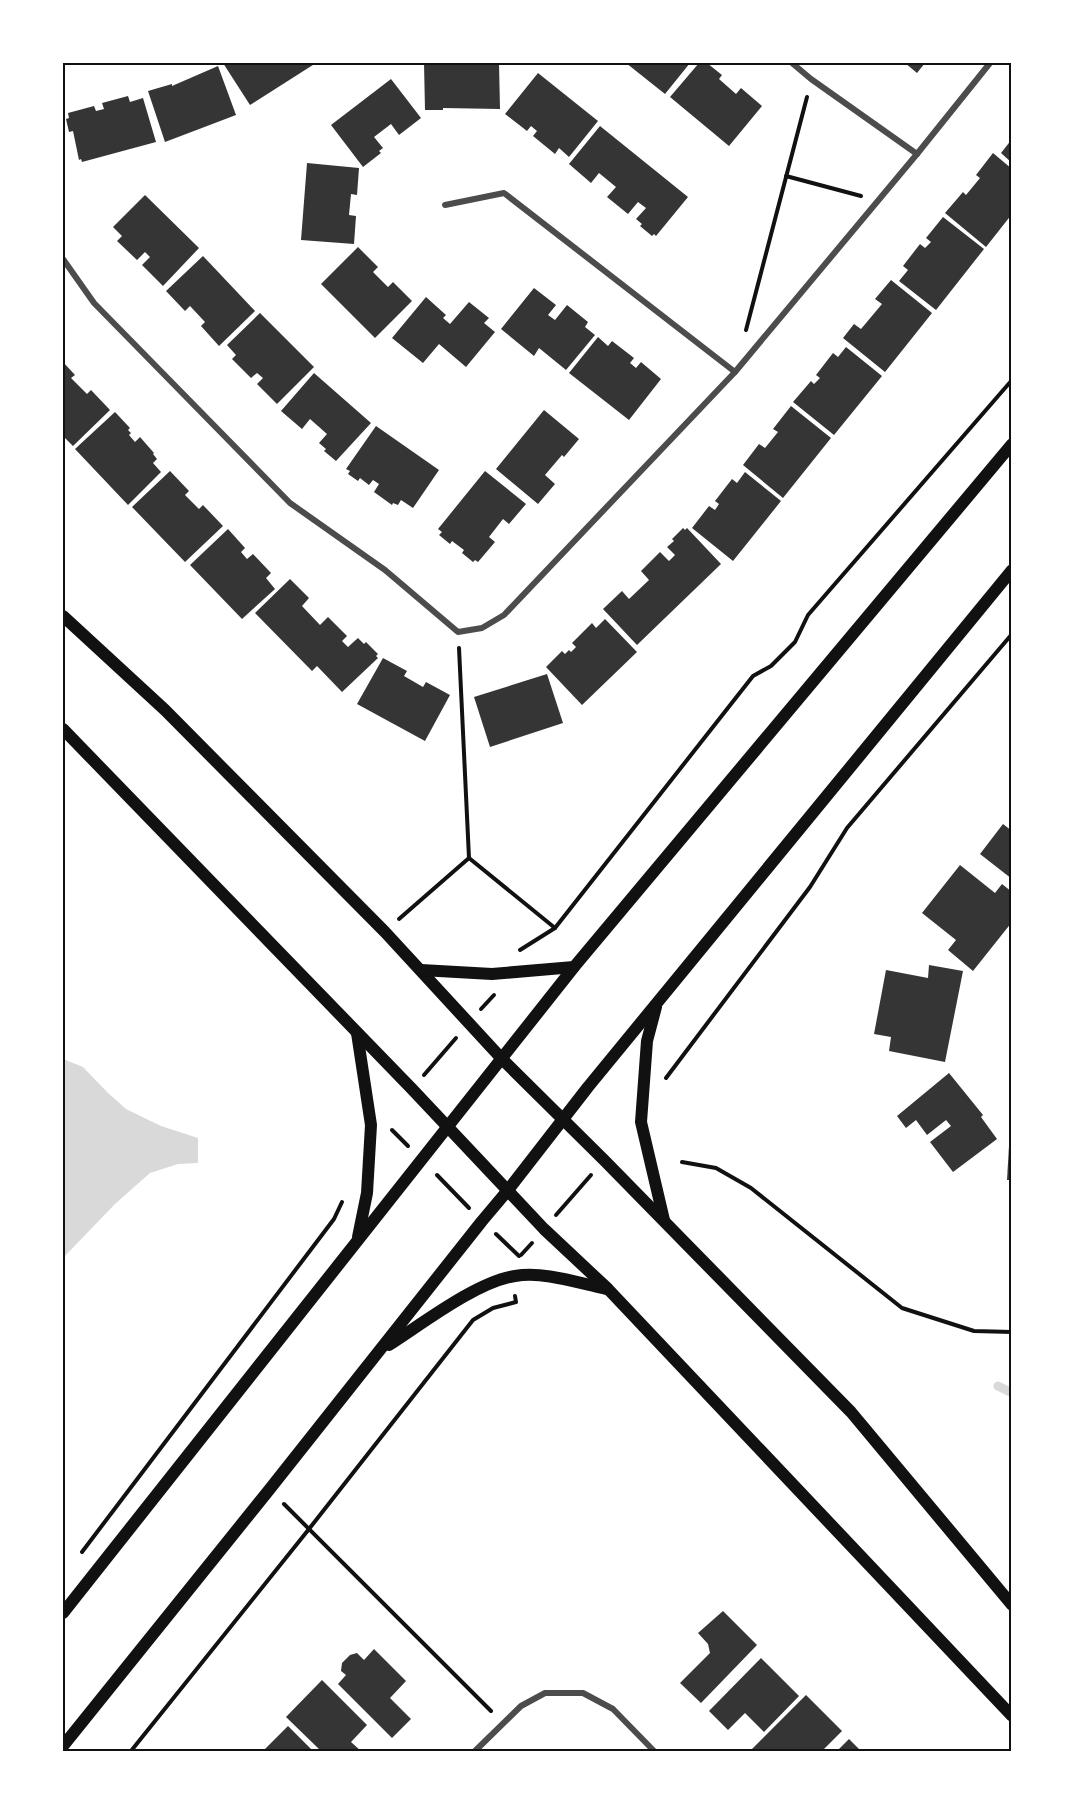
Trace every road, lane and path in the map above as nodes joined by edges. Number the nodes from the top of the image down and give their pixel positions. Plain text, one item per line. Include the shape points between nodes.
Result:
1 (792, 63) edge
2 (990, 63) edge
3 (811, 79) junction
4 (917, 154) junction
5 (786, 176) junction
6 (879, 201) junction
7 (445, 206) dead end
8 (63, 259) edge
9 (744, 338) dead end
10 (735, 372) junction
11 (1012, 380) edge
12 (1012, 444) edge
13 (1012, 570) edge
14 (63, 616) edge
15 (458, 632) junction
16 (1012, 634) edge
17 (1007, 639) junction
18 (1012, 643) edge
19 (63, 729) edge
20 (469, 858) junction
21 (555, 928) junction
22 (385, 932) junction
23 (512, 951) dead end
24 (574, 967) junction
25 (421, 970) junction
26 (488, 1001) dead end
27 (656, 1004) junction
28 (470, 1022) junction
29 (357, 1034) junction
30 (502, 1059) junction
31 (664, 1080) dead end
32 (412, 1089) junction
33 (563, 1119) junction
34 (448, 1127) junction
35 (394, 1132) dead end
36 (422, 1160) junction
37 (604, 1160) junction
38 (682, 1162) dead end
39 (508, 1190) junction
40 (346, 1194) dead end
41 (482, 1221) junction
42 (664, 1221) junction
43 (544, 1229) junction
44 (357, 1242) junction
45 (514, 1251) dead end
46 (524, 1252) dead end
47 (515, 1289) dead end
48 (608, 1289) junction
49 (1012, 1332) edge
50 (380, 1350) junction
51 (269, 1490) junction
52 (309, 1529) junction
53 (77, 1558) dead end
54 (1012, 1605) edge
55 (63, 1613) edge
56 (1012, 1716) edge
57 (504, 1724) junction
58 (63, 1746) edge
59 (131, 1751) edge
60 (475, 1751) edge
61 (654, 1751) edge

1 - 3 street
2 - 4 street
3 - 4 street
3 - 5 path
4 - 6 street
5 - 6 path
5 - 9 path
6 - 10 street
7 - 10 street via 504,193
8 - 15 street via 94,303 290,503 385,570
10 - 15 street via 504,615 482,628
11 - 21 path via 808,615 795,642 771,666 753,676
12 - 24 main road
13 - 27 main road
14 - 22 main road via 165,710
15 - 20 path
16 - 17 path
17 - 18 path
17 - 31 path via 847,828 810,887
19 - 29 main road
20 - 21 path
20 - 22 path
21 - 23 path via 523,949
22 - 25 main road
24 - 25 main road via 492,974
24 - 30 main road
25 - 28 main road
26 - 28 path
27 - 33 main road
27 - 42 main road via 647,1041 641,1122
28 - 30 main road
28 - 32 path
29 - 32 main road
29 - 44 main road via 371,1125 368,1193
30 - 33 main road
30 - 34 main road
32 - 34 main road
33 - 37 main road
33 - 39 main road
34 - 36 main road
34 - 39 main road
35 - 36 path
36 - 41 path
36 - 44 main road
37 - 42 main road
37 - 43 path
38 - 49 path via 716,1168 751,1188 902,1308 974,1331
39 - 41 main road
39 - 43 main road
40 - 53 path via 334,1219
41 - 45 path
41 - 50 main road
42 - 54 main road via 850,1412
43 - 46 path
43 - 48 main road
44 - 55 main road
47 - 52 path via 516,1302 493,1308 473,1320
48 - 50 main road via 543,1276 515,1276 475,1290
48 - 56 main road
50 - 51 main road
51 - 52 path
51 - 58 main road
52 - 57 path
52 - 59 path
57 - 60 street
57 - 61 street via 521,1706 545,1693 583,1693 613,1709

